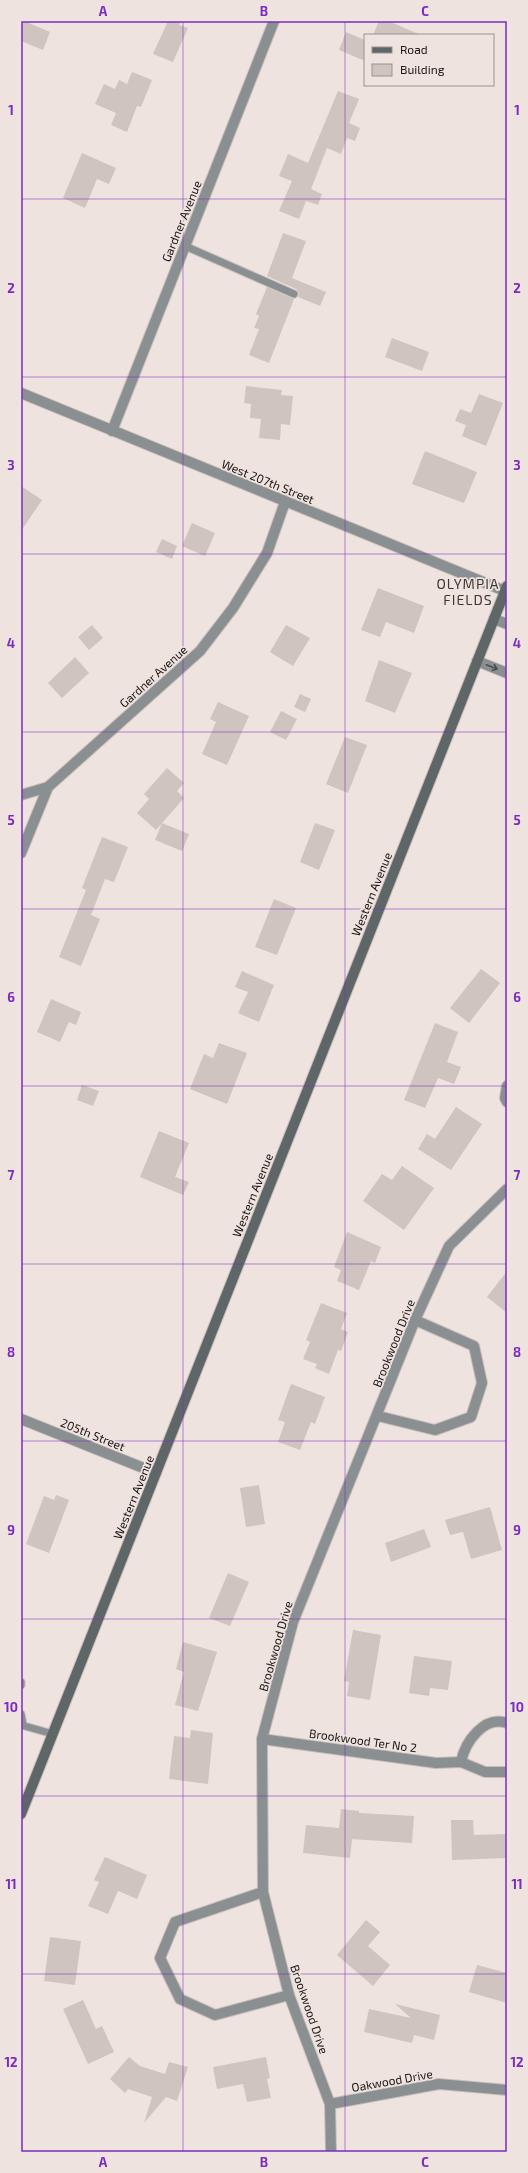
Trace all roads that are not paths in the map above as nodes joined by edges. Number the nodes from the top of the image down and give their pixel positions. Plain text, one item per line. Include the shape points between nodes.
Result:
1 (274, 21) edge
2 (185, 246) junction
3 (294, 294) dead end
4 (21, 393) edge
5 (112, 431) junction
6 (285, 502) junction
7 (506, 589) edge
8 (494, 619) junction
9 (507, 624) edge
10 (477, 661) junction
11 (507, 673) edge
12 (48, 787) junction
13 (21, 795) edge
14 (21, 853) edge
15 (507, 1086) edge
16 (507, 1102) edge
17 (507, 1189) edge
18 (415, 1320) junction
19 (378, 1416) junction
20 (21, 1419) edge
21 (156, 1473) junction
22 (21, 1714) edge
23 (507, 1723) edge
24 (22, 1725) edge
25 (53, 1734) junction
26 (262, 1739) junction
27 (461, 1762) junction
28 (507, 1772) edge
29 (21, 1814) edge
30 (263, 1892) junction
31 (289, 1995) junction
32 (507, 2090) edge
33 (330, 2104) junction
34 (331, 2152) edge

1 - 2 street, Gardner Avenue
2 - 3 lane
2 - 5 street, Gardner Avenue
4 - 5 street, West 207th Street
5 - 6 street, West 207th Street
6 - 7 street, West 207th Street
6 - 12 street, Gardner Avenue via 267,553 233,608 200,651
7 - 8 main road, Western Avenue
8 - 9 street
8 - 10 main road, Western Avenue
10 -> 11 street
10 - 21 main road, Western Avenue
12 - 13 street
12 - 14 street, Gardner Avenue
15 - 16 street
17 - 18 street, Brookwood Drive via 449,1246
18 - 19 street, Brookwood Drive
18 - 19 street via 474,1346 482,1383 471,1418 435,1430
19 - 26 street, Brookwood Drive via 293,1622
20 - 21 street, 205th Street
21 - 25 main road, Western Avenue
22 - 24 lane
23 - 27 street via 496,1721 477,1731 463,1753
24 - 25 lane
25 - 29 main road, Western Avenue
26 - 27 street, Brookwood Ter No 2 via 436,1763
26 - 30 street, Brookwood Drive
27 - 28 street, Brookwood Ter No 2 via 485,1772
30 - 31 street, Brookwood Drive
30 - 31 street via 175,1922 160,1958 180,1999 215,2015
31 - 33 street, Brookwood Drive
32 - 33 street, Oakwood Drive via 439,2084
33 - 34 street, Brookwood Drive

